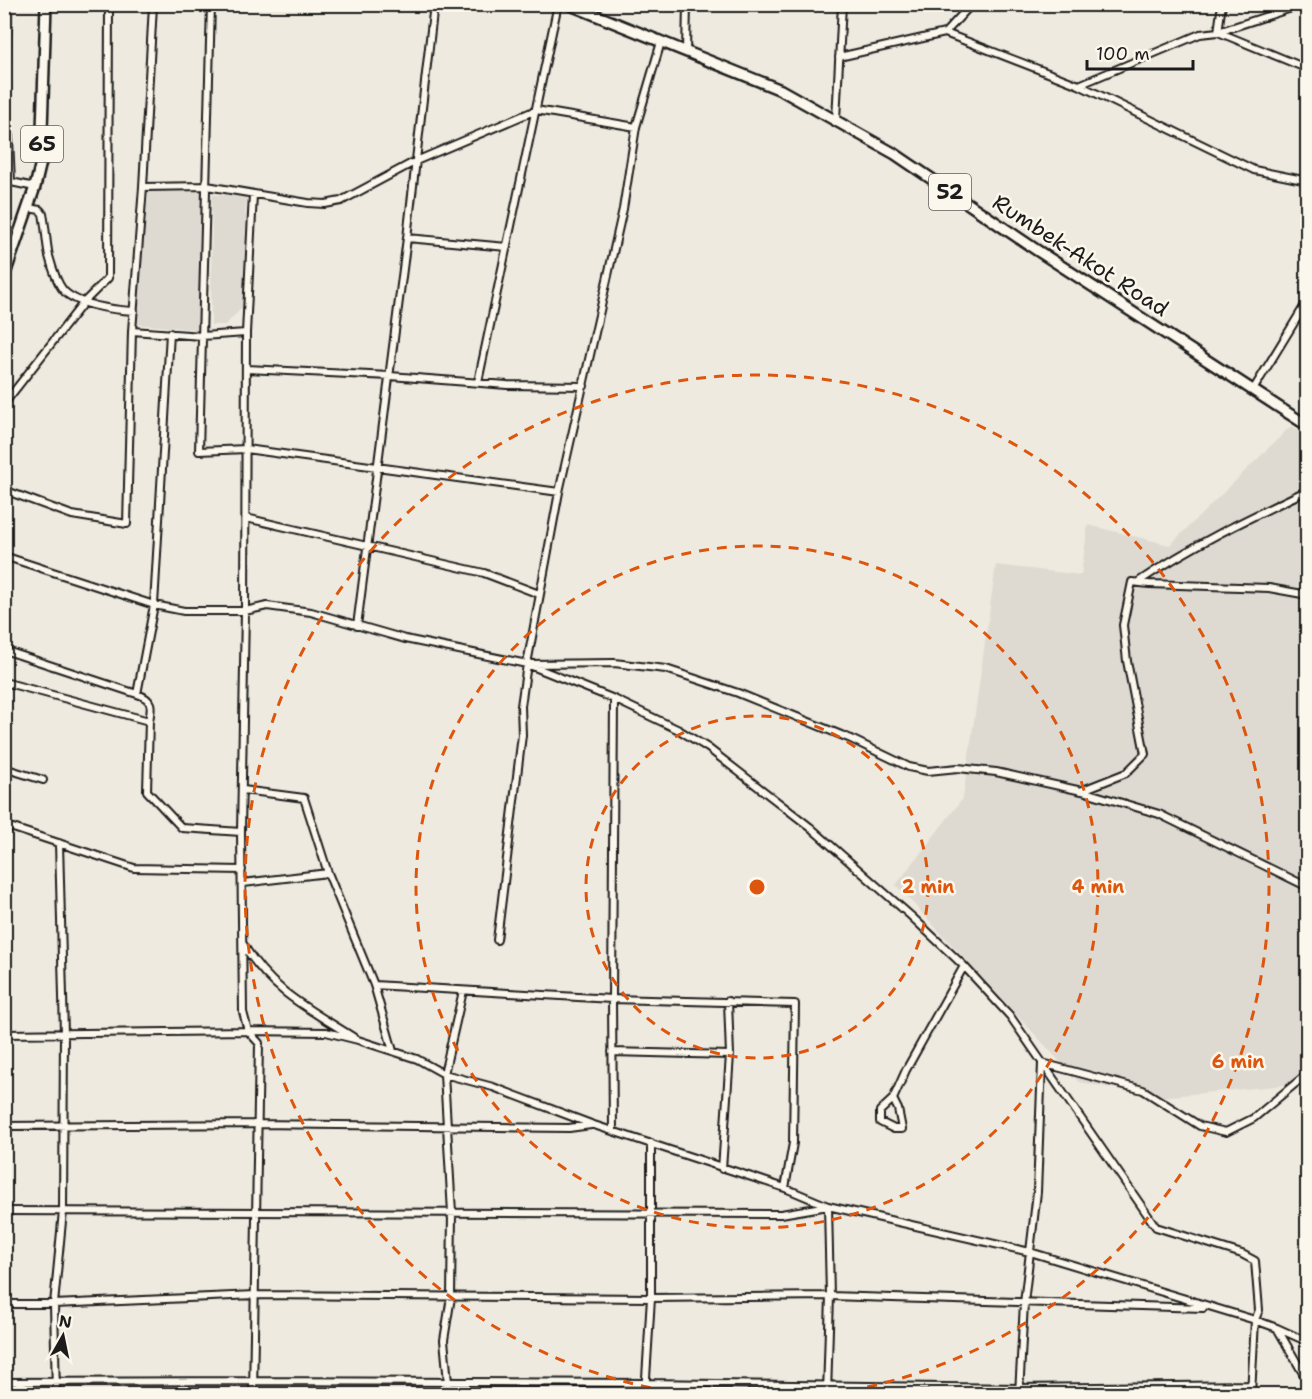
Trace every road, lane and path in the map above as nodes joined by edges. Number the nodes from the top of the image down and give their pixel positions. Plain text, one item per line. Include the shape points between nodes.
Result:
1 (46, 4) edge
2 (109, 4) edge
3 (211, 4) edge
4 (434, 4) edge
5 (558, 4) edge
6 (568, 4) edge
7 (687, 4) edge
8 (842, 4) edge
9 (977, 4) edge
10 (1222, 4) edge
11 (1304, 4) edge
12 (153, 5) edge
13 (7, 9) edge
14 (1218, 32) junction
15 (945, 33) junction
16 (661, 42) junction
17 (686, 52) junction
18 (839, 57) junction
19 (1308, 69) edge
20 (5, 74) edge
21 (1079, 85) junction
22 (536, 110) junction
23 (836, 120) junction
24 (6, 126) edge
25 (636, 127) junction
26 (416, 161) junction
27 (8, 177) edge
28 (1308, 181) edge
29 (143, 186) junction
30 (207, 186) junction
31 (35, 187) junction
32 (253, 194) junction
33 (28, 208) junction
34 (407, 238) junction
35 (507, 247) junction
36 (4, 277) edge
37 (1308, 300) edge
38 (84, 302) junction
39 (134, 311) junction
40 (132, 331) junction
41 (170, 333) junction
42 (246, 333) junction
43 (202, 336) junction
44 (246, 369) junction
45 (390, 376) junction
46 (478, 382) junction
47 (584, 386) junction
48 (1253, 390) junction
49 (4, 404) edge
50 (1308, 426) edge
51 (246, 449) junction
52 (378, 466) junction
53 (4, 490) edge
54 (1308, 490) edge
55 (559, 492) junction
56 (246, 518) junction
57 (368, 545) junction
58 (4, 556) edge
59 (1137, 582) junction
60 (539, 594) junction
61 (1308, 596) edge
62 (154, 605) junction
63 (245, 611) junction
64 (357, 626) junction
65 (4, 650) edge
66 (527, 664) junction
67 (4, 682) edge
68 (137, 694) junction
69 (614, 699) junction
70 (149, 721) junction
71 (4, 768) edge
72 (43, 780) dead end
73 (243, 790) junction
74 (1082, 791) junction
75 (4, 825) edge
76 (241, 832) junction
77 (59, 843) junction
78 (242, 870) junction
79 (328, 873) junction
80 (243, 884) junction
81 (1308, 886) edge
82 (497, 939) dead end
83 (243, 944) junction
84 (964, 966) junction
85 (374, 985) junction
86 (463, 992) junction
87 (612, 999) junction
88 (728, 1000) junction
89 (248, 1031) junction
90 (4, 1034) edge
91 (64, 1034) junction
92 (358, 1040) junction
93 (393, 1051) junction
94 (612, 1052) junction
95 (730, 1055) junction
96 (1042, 1063) junction
97 (1308, 1073) edge
98 (444, 1074) junction
99 (893, 1099) junction
100 (258, 1124) junction
101 (591, 1124) junction
102 (4, 1126) edge
103 (447, 1126) junction
104 (64, 1127) junction
105 (613, 1131) junction
106 (651, 1143) junction
107 (722, 1169) junction
108 (785, 1188) junction
109 (828, 1206) junction
110 (4, 1211) edge
111 (63, 1211) junction
112 (256, 1211) junction
113 (452, 1213) junction
114 (651, 1214) junction
115 (1030, 1252) junction
116 (255, 1295) junction
117 (830, 1296) junction
118 (451, 1298) junction
119 (651, 1298) junction
120 (1024, 1303) junction
121 (4, 1304) edge
122 (54, 1304) junction
123 (1212, 1308) junction
124 (1255, 1320) junction
125 (1277, 1328) junction
126 (1308, 1342) edge
127 (254, 1381) junction
128 (4, 1382) edge
129 (448, 1382) junction
130 (1308, 1382) edge
131 (55, 1383) junction
132 (645, 1383) junction
133 (1251, 1385) junction
134 (827, 1386) junction
135 (1019, 1391) edge
136 (56, 1395) edge
137 (253, 1395) edge
138 (446, 1395) edge
139 (645, 1395) edge
140 (827, 1395) edge
141 (1251, 1395) edge

1 - 31 main road, 65 via 41,162
2 - 38 street via 108,278
3 - 30 street
4 - 26 street
5 - 22 street
6 - 16 main road, Rumbek-Akot Road / 52
7 - 17 street
8 - 18 street
9 - 15 street via 968,8
10 - 14 street
11 - 14 street
12 - 29 street
13 - 20 street
14 - 19 street
14 - 21 street via 1200,34
15 - 18 street
15 - 21 street
16 - 17 main road, Rumbek-Akot Road / 52
16 - 25 street
17 - 23 main road, Rumbek-Akot Road / 52 via 781,90
18 - 23 street
20 - 24 street
21 - 28 street via 1254,170
22 - 25 street
22 - 26 street
22 - 35 street
23 - 48 main road, Rumbek-Akot Road / 52 via 895,154
24 - 27 street
25 - 47 street via 623,209
26 - 32 street via 333,203
26 - 34 street
27 - 31 street via 11,182
29 - 30 street
29 - 39 street
30 - 32 street
30 - 43 street
31 - 33 main road, 65
32 - 42 street
33 - 36 main road, 65
33 - 38 street via 43,214 49,255 62,289
34 - 35 street
34 - 45 street
35 - 46 street
37 - 48 street
38 - 39 street
38 - 49 street
39 - 40 street
40 - 41 street
40 - 53 street via 127,524 72,515
41 - 43 street
41 - 62 street
42 - 43 street
42 - 44 street
43 - 51 street via 199,451
44 - 45 street
44 - 51 street
45 - 46 street
45 - 52 street
46 - 47 street
47 - 55 street
48 - 50 main road, Rumbek-Akot Road / 52
51 - 52 street
51 - 56 street
52 - 55 street
52 - 57 street
54 - 59 street via 1231,526
55 - 60 street
56 - 57 street
56 - 63 street
57 - 60 street via 484,573
57 - 64 street
58 - 62 street
59 - 61 street via 1269,588
59 - 74 street via 1132,582 1123,625 1145,754 1126,773
60 - 66 street
62 - 63 street via 184,611
62 - 68 street
63 - 64 street via 267,606 311,612
63 - 73 street
64 - 66 street
65 - 68 street
66 - 69 street
66 - 74 street via 614,663 666,669 841,734 909,767 928,771 987,771
66 - 82 street
67 - 70 street
68 - 70 street via 150,702
69 - 84 street via 708,748 818,834
69 - 87 street
70 - 76 street via 147,791 182,828
71 - 72 street
73 - 76 street
73 - 79 street via 304,798
74 - 81 street via 1159,814
75 - 77 street
76 - 78 street
77 - 78 street via 134,868
77 - 91 street
78 - 80 street
79 - 80 street
79 - 85 street
80 - 83 street
83 - 89 street via 243,1012
83 - 92 street via 251,959 292,1000
84 - 96 street via 1010,1017
84 - 99 street
85 - 86 street
85 - 93 street
86 - 87 street
86 - 98 street
87 - 88 street
87 - 94 street
88 - 95 street
88 - 108 street via 795,1004 793,1143
89 - 91 street
89 - 92 street via 326,1032
89 - 100 street via 259,1043
90 - 91 street
91 - 104 street
92 - 93 street
93 - 98 street
94 - 95 street
94 - 105 street
95 - 107 street
96 - 97 street via 1143,1090 1200,1126 1226,1132 1254,1118
96 - 115 street via 1037,1192
96 - 124 street via 1156,1227 1255,1261 1259,1310
98 - 101 street via 493,1087
98 - 103 street
99 - 99 street via 880,1111 880,1122 902,1129
100 - 103 street
100 - 104 street
100 - 112 street
101 - 103 street via 568,1128
101 - 105 street
102 - 104 street
103 - 113 street
104 - 111 street
105 - 106 street
106 - 107 street
106 - 114 street
107 - 108 street
108 - 109 street
109 - 114 street via 781,1214
109 - 115 street
109 - 117 street
110 - 111 street
111 - 112 street
111 - 122 street
112 - 113 street
112 - 116 street
113 - 114 street
113 - 118 street
114 - 119 street
115 - 120 street
115 - 123 street
116 - 118 street
116 - 122 street
116 - 127 street
117 - 119 street
117 - 120 street
117 - 134 street
118 - 119 street
118 - 129 street via 444,1340
119 - 132 street
120 - 123 street
120 - 135 street
121 - 122 street
122 - 131 street
123 - 124 street
124 - 125 street
124 - 133 street
125 - 126 street
125 - 130 street
127 - 129 street
127 - 131 street
127 - 137 street
128 - 131 street
129 - 132 street
129 - 138 street
131 - 136 street
132 - 134 street
132 - 139 street
133 - 135 street
133 - 141 street
134 - 135 street
134 - 140 street

